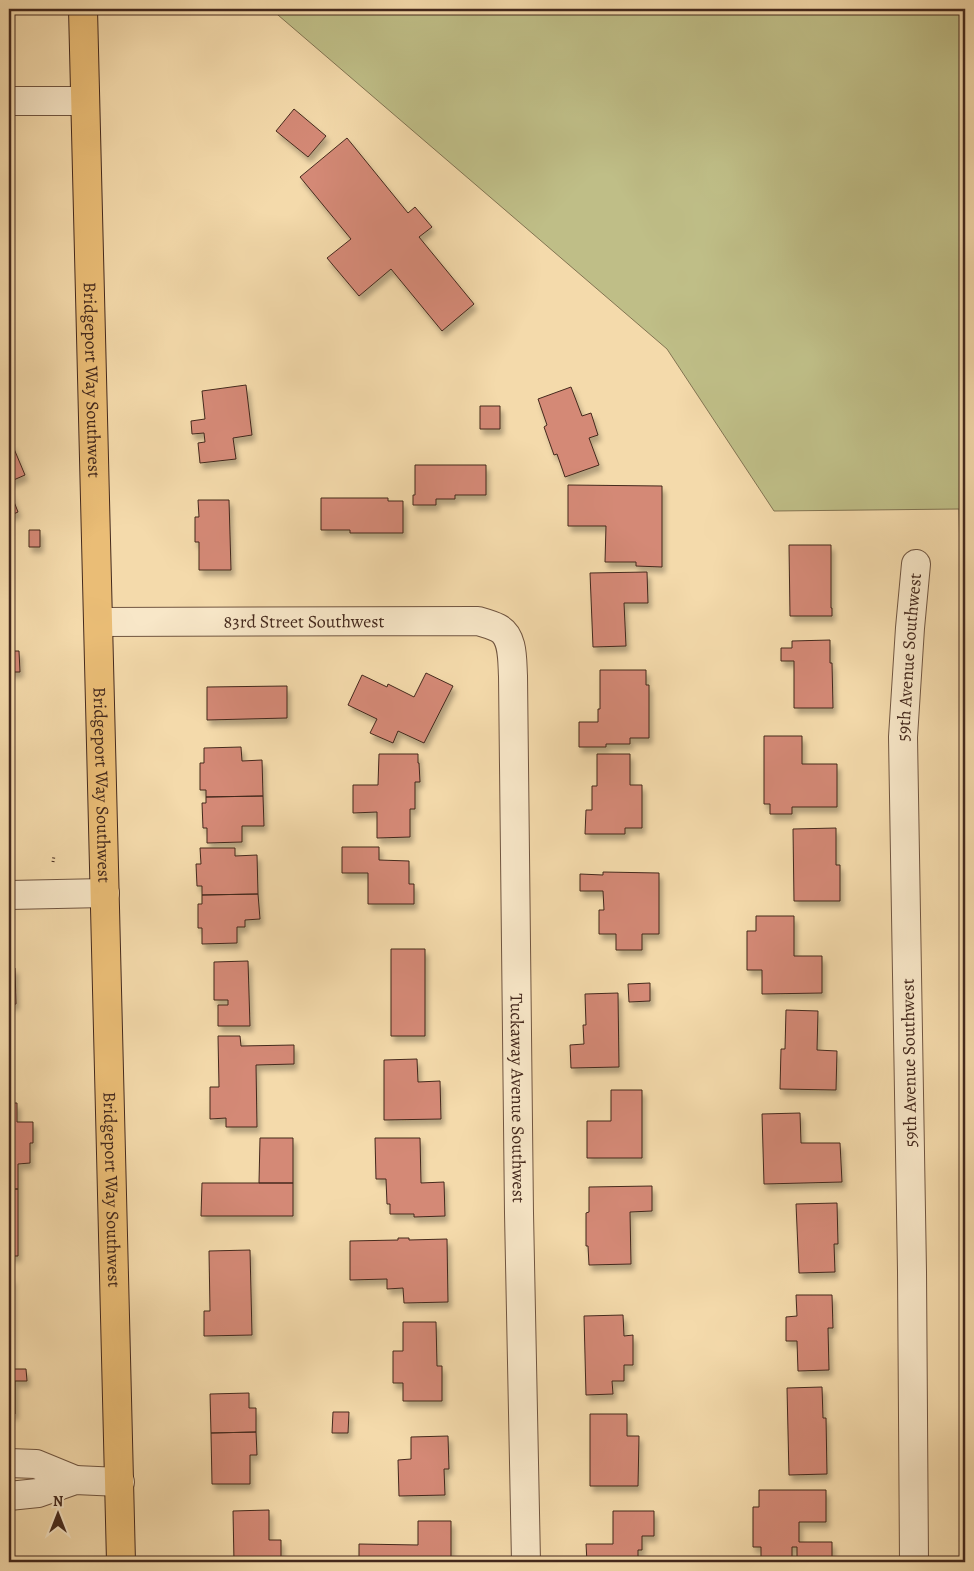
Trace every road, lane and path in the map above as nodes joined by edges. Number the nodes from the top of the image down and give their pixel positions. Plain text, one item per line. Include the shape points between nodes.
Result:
1 (82, 9) edge
2 (85, 101) junction
3 (9, 102) edge
4 (916, 564) dead end
5 (99, 622) junction
6 (506, 634) joint
7 (54, 856) dead end
8 (53, 862) dead end
9 (105, 893) junction
10 (9, 895) edge
11 (9, 1463) edge
12 (75, 1480) junction
13 (120, 1482) junction
14 (9, 1496) edge
15 (121, 1562) edge
16 (526, 1562) edge
17 (914, 1562) edge

1 - 2 main road, Bridgeport Way Southwest
2 - 3 street
2 - 5 main road, Bridgeport Way Southwest
4 - 17 street, 59th Avenue Southwest via 903,737
5 - 6 street, 83rd Street Southwest via 478,621
5 - 9 main road, Bridgeport Way Southwest
6 - 16 street, Tuckaway Avenue Southwest via 511,647 513,676
7 - 8 path
9 - 10 street
9 - 13 main road, Bridgeport Way Southwest
11 - 12 street via 36,1464
12 - 13 street
12 - 14 street via 38,1493
13 - 15 main road, Bridgeport Way Southwest

